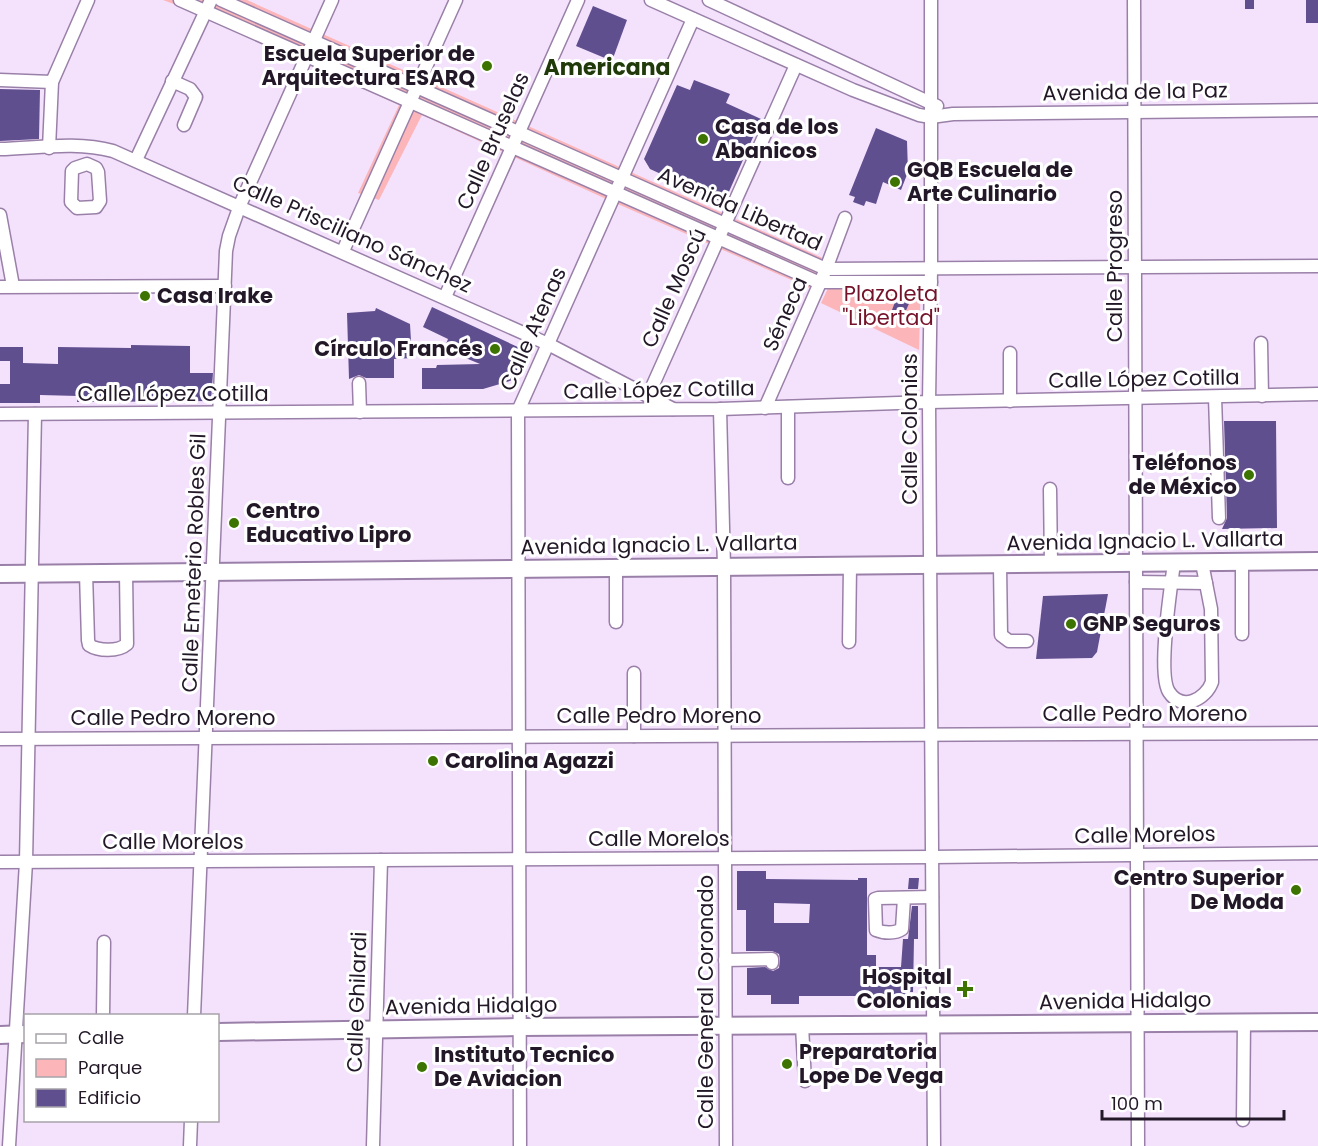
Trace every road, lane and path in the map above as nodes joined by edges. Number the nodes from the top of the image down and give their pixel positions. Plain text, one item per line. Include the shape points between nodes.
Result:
1 (88, 0) edge
2 (180, 0) edge
3 (221, 0) edge
4 (332, 0) edge
5 (456, 0) edge
6 (578, 0) edge
7 (651, 0) edge
8 (709, 0) edge
9 (931, 0) edge
10 (1134, 0) edge
11 (208, 6) edge
12 (693, 19) junction
13 (314, 41) junction
14 (307, 57) junction
15 (796, 65) junction
16 (0, 80) edge
17 (172, 81) junction
18 (52, 82) junction
19 (417, 87) junction
20 (931, 102) junction
21 (411, 103) junction
22 (1318, 110) edge
23 (1134, 111) junction
24 (953, 114) junction
25 (931, 117) junction
26 (184, 125) dead end
27 (519, 132) junction
28 (87, 145) junction
29 (512, 147) junction
30 (49, 148) junction
31 (0, 149) edge
32 (136, 160) junction
33 (87, 164) dead end
34 (622, 178) junction
35 (615, 193) junction
36 (240, 206) junction
37 (0, 214) edge
38 (845, 218) dead end
39 (725, 224) junction
40 (718, 239) junction
41 (343, 251) junction
42 (1318, 266) edge
43 (1135, 268) junction
44 (826, 269) junction
45 (931, 269) junction
46 (821, 282) junction
47 (931, 282) junction
48 (7, 286) edge
49 (225, 286) junction
50 (445, 297) junction
51 (1261, 342) dead end
52 (548, 344) junction
53 (1010, 353) dead end
54 (359, 383) dead end
55 (1318, 394) edge
56 (648, 396) junction
57 (1262, 396) junction
58 (1215, 397) junction
59 (1135, 399) junction
60 (1010, 401) junction
61 (929, 402) junction
62 (788, 407) junction
63 (765, 408) junction
64 (720, 409) junction
65 (674, 410) junction
66 (519, 411) junction
67 (360, 412) junction
68 (220, 413) junction
69 (0, 414) edge
70 (35, 414) junction
71 (788, 478) dead end
72 (1050, 489) dead end
73 (1219, 518) dead end
74 (1318, 561) edge
75 (1242, 562) junction
76 (1136, 563) junction
77 (1174, 563) junction
78 (1202, 563) junction
79 (1051, 564) junction
80 (931, 565) junction
81 (1000, 565) junction
82 (850, 566) junction
83 (724, 567) junction
84 (616, 568) junction
85 (519, 569) junction
86 (213, 572) junction
87 (86, 573) junction
88 (130, 573) junction
89 (0, 574) edge
90 (32, 574) junction
91 (1136, 582) junction
92 (1172, 583) junction
93 (1206, 583) junction
94 (616, 622) dead end
95 (1242, 634) dead end
96 (134, 635) dead end
97 (1027, 641) dead end
98 (849, 642) dead end
99 (634, 673) dead end
100 (1137, 733) junction
101 (1318, 733) edge
102 (932, 734) junction
103 (724, 735) junction
104 (519, 736) junction
105 (634, 736) junction
106 (29, 738) junction
107 (207, 738) junction
108 (0, 739) edge
109 (1318, 853) edge
110 (1138, 855) junction
111 (932, 857) junction
112 (725, 858) junction
113 (519, 859) junction
114 (381, 860) junction
115 (201, 861) junction
116 (0, 862) edge
117 (26, 862) junction
118 (932, 897) junction
119 (904, 898) dead end
120 (104, 942) dead end
121 (725, 960) junction
122 (772, 963) dead end
123 (103, 1014) edge
124 (195, 1014) edge
125 (1244, 1022) junction
126 (1318, 1022) edge
127 (1138, 1024) junction
128 (725, 1026) junction
129 (802, 1026) junction
130 (933, 1026) junction
131 (519, 1027) junction
132 (376, 1029) junction
133 (219, 1032) edge
134 (13, 1035) edge
135 (805, 1081) dead end
136 (5, 1114) edge
137 (1243, 1120) dead end
138 (191, 1122) edge
139 (9, 1146) edge
140 (190, 1146) edge
141 (373, 1146) edge
142 (520, 1146) edge
143 (726, 1146) edge
144 (934, 1146) edge
145 (1138, 1146) edge

1 - 18 street
2 - 11 street, Avenida Libertad
3 - 13 street, Avenida Libertad
4 - 13 street, Calle Emeterio Robles Gil
5 - 19 street
6 - 27 street, Calle Bruselas
7 - 12 street, Avenida de la Paz
8 - 20 street, Avenida de la Paz
9 - 20 street, Calle Colonias
10 - 23 street, Calle Progreso
11 - 14 street, Avenida Libertad
11 - 17 street
12 - 15 street, Avenida de la Paz
12 - 34 street, Calle Atenas
13 - 14 street, Calle Emeterio Robles Gil
13 - 19 street, Avenida Libertad
14 - 21 street, Avenida Libertad
14 - 36 street, Calle Emeterio Robles Gil
15 - 25 street, Avenida de la Paz
15 - 39 street, Calle Moscú
16 - 18 street
17 - 26 street via 190,89 196,97
17 - 32 street
18 - 30 street
19 - 21 street
19 - 27 street, Avenida Libertad
20 - 24 street, Avenida de la Paz
20 - 25 street, Calle Colonias
21 - 29 street, Avenida Libertad
21 - 41 street
22 - 23 street, Avenida de la Paz
23 - 24 street, Avenida de la Paz
23 - 43 street, Calle Progreso
24 - 25 street, Avenida de la Paz
25 - 45 street, Calle Colonias
27 - 29 street, Calle Bruselas
27 - 34 street, Avenida Libertad
28 - 30 street, Calle Prisciliano Sánchez
28 - 32 street, Calle Prisciliano Sánchez
28 - 33 street
29 - 35 street, Avenida Libertad
29 - 50 street, Calle Bruselas
30 - 31 street, Calle Prisciliano Sánchez
32 - 36 street, Calle Prisciliano Sánchez
34 - 35 street, Calle Atenas
34 - 39 street, Avenida Libertad
35 - 40 street, Avenida Libertad
35 - 52 street, Calle Atenas
36 - 41 street, Calle Prisciliano Sánchez
36 - 49 street, Calle Emeterio Robles Gil via 226,250
37 - 48 street
38 - 44 street, Séneca
39 - 40 street, Calle Moscú
39 - 44 street, Avenida Libertad
40 - 46 street, Avenida Libertad
40 - 56 street, Calle Moscú
41 - 50 street, Calle Prisciliano Sánchez
42 - 43 street, Avenida Libertad
43 - 45 street, Avenida Libertad
43 - 59 street, Calle Progreso
44 - 45 street, Avenida Libertad
44 - 46 street, Séneca
45 - 47 street, Calle Colonias
46 - 47 street
46 - 63 street, Séneca
47 - 61 street, Calle Colonias
48 - 49 street
49 - 68 street, Calle Emeterio Robles Gil
50 - 52 street, Calle Prisciliano Sánchez
51 - 57 street
52 - 56 street, Calle Prisciliano Sánchez
52 - 66 street, Calle Atenas
53 - 60 street
54 - 67 street
55 - 57 street, Calle López Cotilla
56 - 65 street, Calle Prisciliano Sánchez
57 - 58 street, Calle López Cotilla
58 - 59 street, Calle López Cotilla
58 - 73 street
59 - 60 street, Calle López Cotilla
59 - 76 street, Calle Progreso
60 - 61 street, Calle López Cotilla
61 - 62 street, Calle López Cotilla
61 - 80 street, Calle Colonias
62 - 63 street, Calle López Cotilla
62 - 71 street
63 - 64 street, Calle López Cotilla
64 - 65 street, Calle López Cotilla
64 - 83 street, Calle General Coronado
65 - 66 street, Calle López Cotilla
66 - 67 street, Calle López Cotilla
66 - 85 street, Calle Atenas
67 - 68 street, Calle López Cotilla
68 - 70 street, Calle López Cotilla
68 - 86 street, Calle Emeterio Robles Gil
69 - 70 street, Calle López Cotilla
70 - 90 street
72 - 79 street
74 - 75 main road, Avenida Ignacio L. Vallarta
75 - 78 main road, Avenida Ignacio L. Vallarta
75 - 95 street
76 - 77 main road, Avenida Ignacio L. Vallarta
76 - 79 main road, Avenida Ignacio L. Vallarta
76 - 91 street, Calle Progreso
77 - 78 main road, Avenida Ignacio L. Vallarta
77 - 92 street
78 - 93 street
79 - 81 main road, Avenida Ignacio L. Vallarta
80 - 81 main road, Avenida Ignacio L. Vallarta
80 - 82 main road, Avenida Ignacio L. Vallarta
80 - 102 street, Calle Colonias
81 - 97 street via 1001,635 1009,641
82 - 83 main road, Avenida Ignacio L. Vallarta
82 - 98 street
83 - 84 main road, Avenida Ignacio L. Vallarta
83 - 103 street, Calle General Coronado
84 - 85 main road, Avenida Ignacio L. Vallarta
84 - 94 street
85 - 86 main road, Avenida Ignacio L. Vallarta
85 - 104 street, Calle Atenas
86 - 88 main road, Avenida Ignacio L. Vallarta
86 - 107 street, Calle Emeterio Robles Gil
87 - 88 main road, Avenida Ignacio L. Vallarta
87 - 88 street via 89,645 119,649 127,644
87 - 90 main road, Avenida Ignacio L. Vallarta
88 - 96 street
89 - 90 main road, Avenida Ignacio L. Vallarta
90 - 106 street
91 - 92 street
91 - 100 street, Calle Progreso
92 - 93 street
92 - 93 street via 1166,622 1166,682 1176,700 1189,702 1201,699 1212,682 1212,621
99 - 105 street
100 - 101 street, Calle Pedro Moreno
100 - 102 street, Calle Pedro Moreno
100 - 110 street, Calle Progreso
102 - 103 street, Calle Pedro Moreno
102 - 111 street, Calle Colonias
103 - 105 street, Calle Pedro Moreno
103 - 112 street, Calle General Coronado
104 - 105 street, Calle Pedro Moreno
104 - 107 street, Calle Pedro Moreno
104 - 113 street, Calle Atenas
106 - 107 street, Calle Pedro Moreno
106 - 108 street, Calle Pedro Moreno
106 - 117 street
107 - 115 street, Calle Emeterio Robles Gil
109 - 110 street, Calle Morelos
110 - 111 street, Calle Morelos
110 - 127 street, Calle Progreso
111 - 112 street, Calle Morelos
111 - 118 street, Calle Colonias
112 - 113 street, Calle Morelos
112 - 121 street, Calle General Coronado
113 - 114 street, Calle Morelos
113 - 131 street, Calle Atenas
114 - 115 street, Calle Morelos
114 - 132 street, Calle Ghilardi
115 - 117 street, Calle Morelos
115 - 124 street, Calle Emeterio Robles Gil
116 - 117 street, Calle Morelos
117 - 134 street
118 - 119 street
118 - 130 street, Calle Colonias
120 - 123 street
121 - 122 street via 772,959
121 - 128 street, Calle General Coronado
125 - 126 main road, Avenida Hidalgo
125 - 127 main road, Avenida Hidalgo
125 - 137 street
127 - 130 main road, Avenida Hidalgo
127 - 145 street, Calle Progreso
128 - 129 main road, Avenida Hidalgo
128 - 131 main road, Avenida Hidalgo
128 - 143 street, Calle General Coronado
129 - 130 main road, Avenida Hidalgo
129 - 135 street
130 - 144 street, Calle Colonias
131 - 132 main road, Avenida Hidalgo
131 - 142 street, Calle Atenas
132 - 133 main road, Avenida Hidalgo
132 - 141 street, Calle Ghilardi
134 - 136 street
136 - 139 street
138 - 140 street

